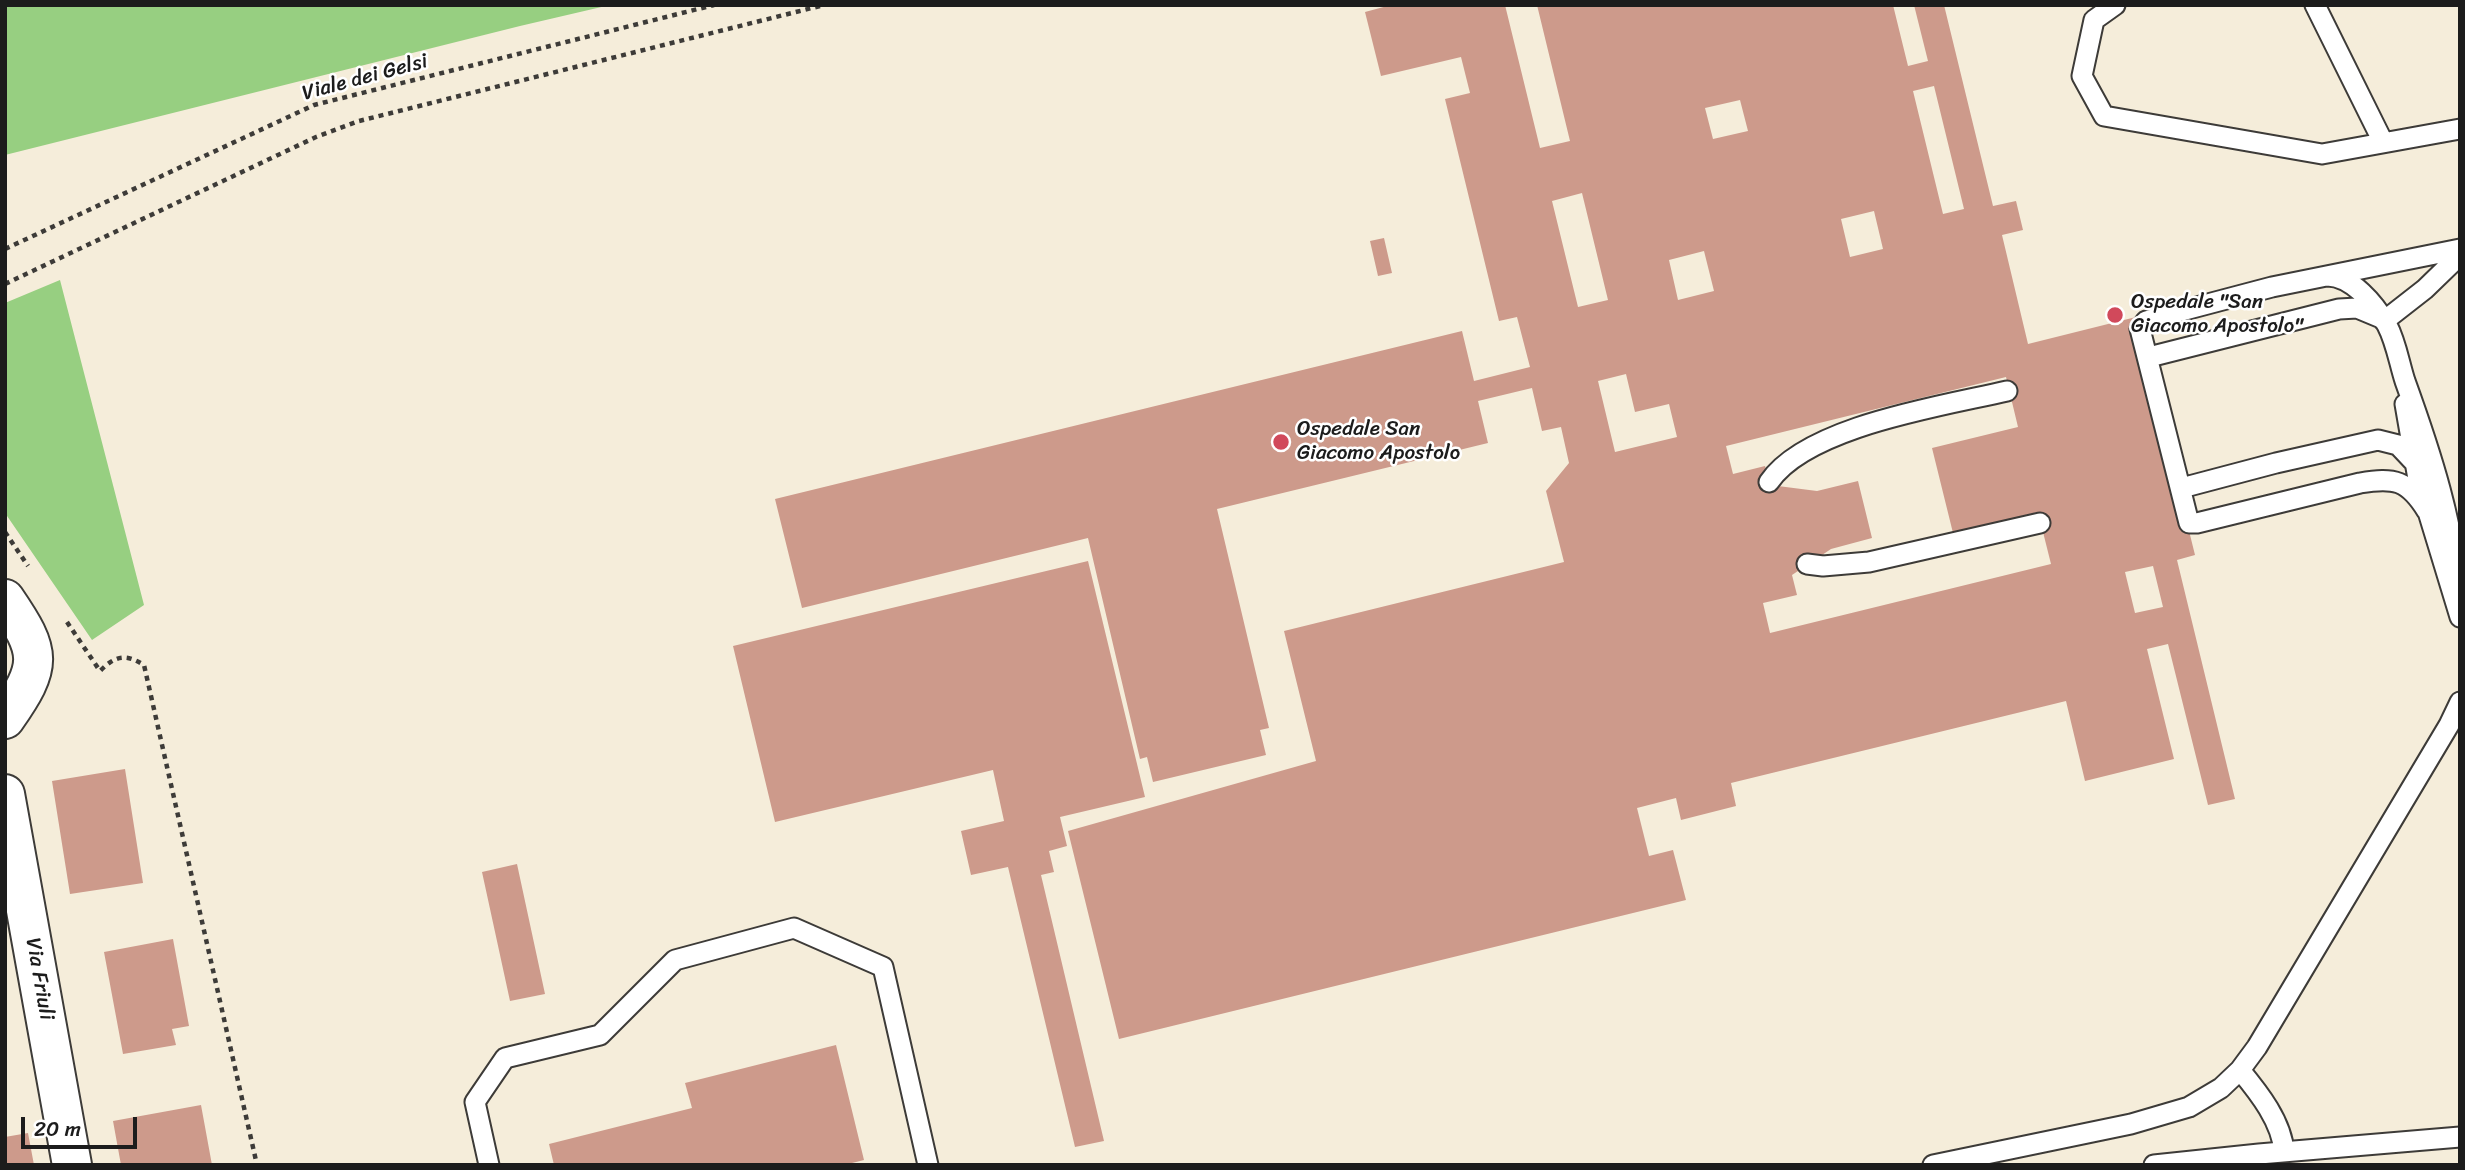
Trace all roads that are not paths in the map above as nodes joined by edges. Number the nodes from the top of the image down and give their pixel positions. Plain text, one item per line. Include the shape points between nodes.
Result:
1 (2115, 5) edge
2 (2315, 5) edge
3 (2460, 129) edge
4 (2383, 142) junction
5 (2460, 249) edge
6 (2460, 256) edge
7 (2319, 277) junction
8 (2384, 321) junction
9 (2157, 355) dead end
10 (2401, 368) junction
11 (2007, 391) dead end
12 (2415, 464) junction
13 (1769, 482) dead end
14 (2189, 486) dead end
15 (2427, 511) junction
16 (2040, 523) dead end
17 (1807, 564) dead end
18 (5, 599) edge
19 (2460, 603) edge
20 (2460, 617) edge
21 (2459, 704) edge
22 (5, 719) edge
23 (5, 794) edge
24 (2240, 1070) junction
25 (2460, 1137) edge
26 (2284, 1152) junction
27 (72, 1165) edge
28 (489, 1165) edge
29 (928, 1165) edge
30 (1933, 1165) edge
31 (2154, 1165) edge

1 - 4 lane via 2094,20 2082,76 2104,116 2322,154
2 - 4 lane
3 - 4 lane
5 - 7 lane
6 - 8 lane
7 - 8 lane via 2341,278 2351,284
7 - 15 lane via 2166,314 2142,324 2140,332 2187,521 2193,524 2387,479 2409,489
8 - 9 lane via 2357,308 2339,309
8 - 10 lane
10 - 12 lane
10 - 19 lane via 2438,479
11 - 13 lane via 1846,432 1799,454
12 - 14 lane via 2398,445 2378,440
12 - 15 lane
15 - 20 lane
16 - 17 lane via 1869,562
18 - 22 street via 29,635 33,655 29,683
21 - 24 lane via 2291,993
23 - 27 street, Via Friuli
24 - 26 lane via 2279,1128
24 - 30 lane via 2208,1098 2175,1111
25 - 26 lane
26 - 31 lane
28 - 29 lane via 475,1102 505,1058 600,1035 675,960 794,928 883,967

